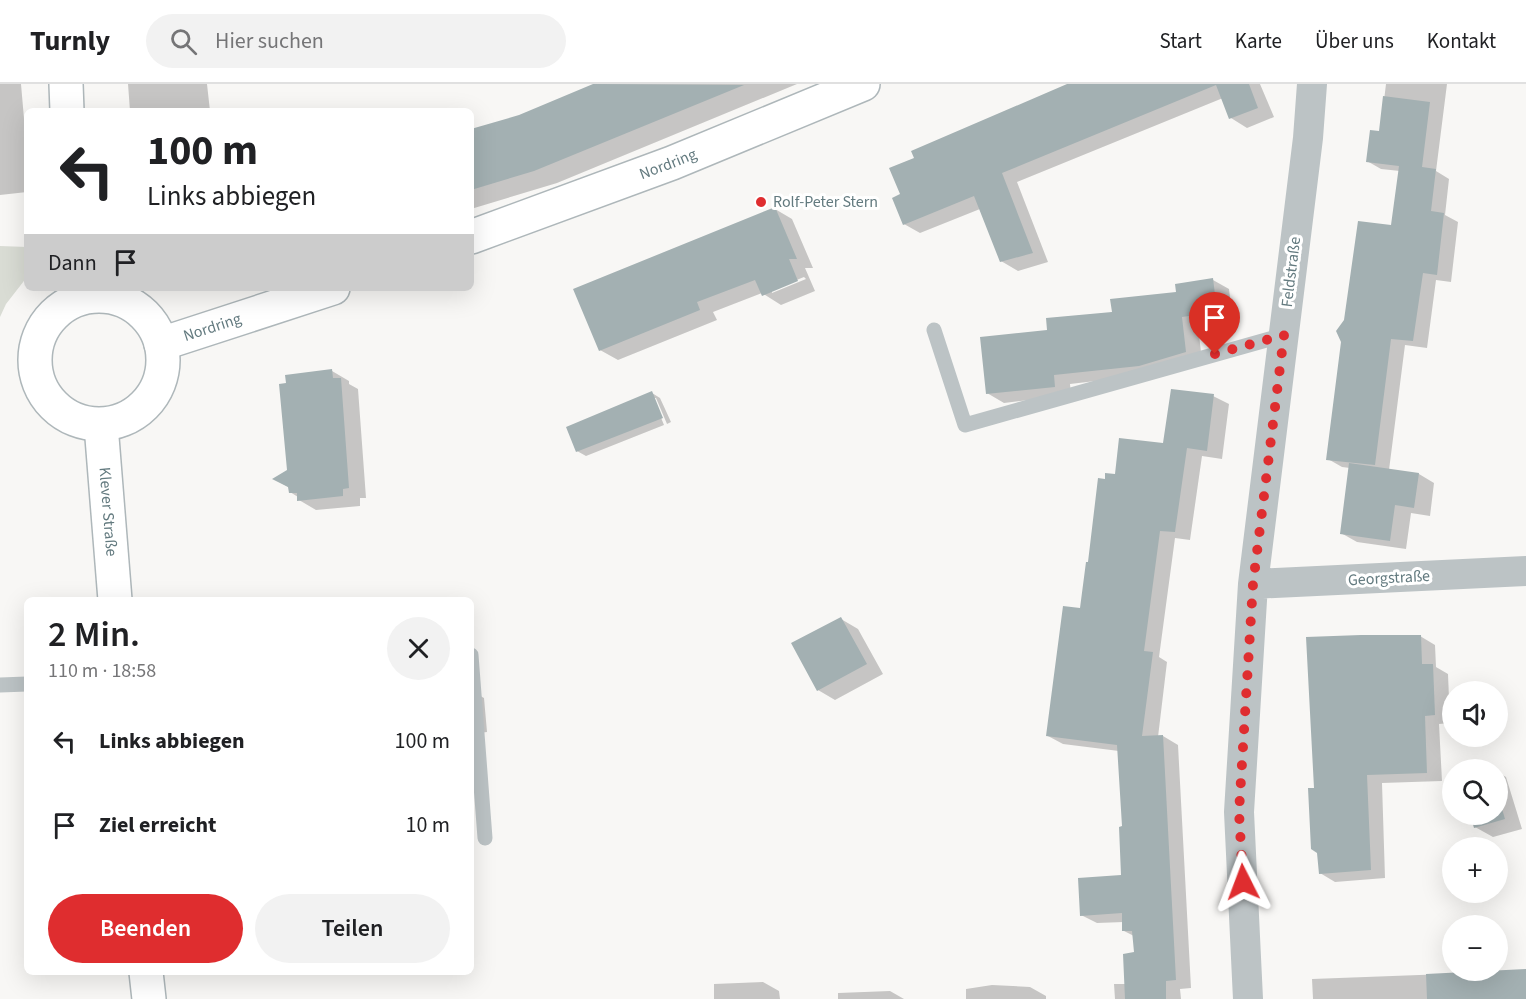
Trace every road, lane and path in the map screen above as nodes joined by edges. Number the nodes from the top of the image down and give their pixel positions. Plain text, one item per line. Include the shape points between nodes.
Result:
1 (66, 84) edge
2 (863, 84) edge
3 (1312, 84) edge
4 (67, 108) edge
5 (474, 236) edge
6 (324, 291) edge
7 (80, 293) edge
8 (934, 330) dead end
9 (1284, 335) junction
10 (161, 344) junction
11 (101, 425) junction
12 (1526, 571) edge
13 (1253, 584) junction
14 (115, 597) edge
15 (24, 684) edge
16 (0, 685) edge
17 (474, 694) edge
18 (485, 838) dead end
19 (146, 975) edge
20 (149, 999) edge
21 (1248, 999) edge

1 - 4 street
2 - 5 street, Nordring via 672,163
3 - 9 street, Feldstraße
6 - 10 street, Nordring
7 - 10 street via 122,300 139,309 153,325
7 - 11 street via 46,323 36,343 34,363 48,400 81,423
8 - 9 lane via 965,425
9 - 13 street, Feldstraße
10 - 11 street via 164,363 151,399 120,422
11 - 14 street, Klever Straße
12 - 13 street, Georgstraße
13 - 21 street, Feldstraße via 1239,812
15 - 16 lane
17 - 18 lane
19 - 20 street

